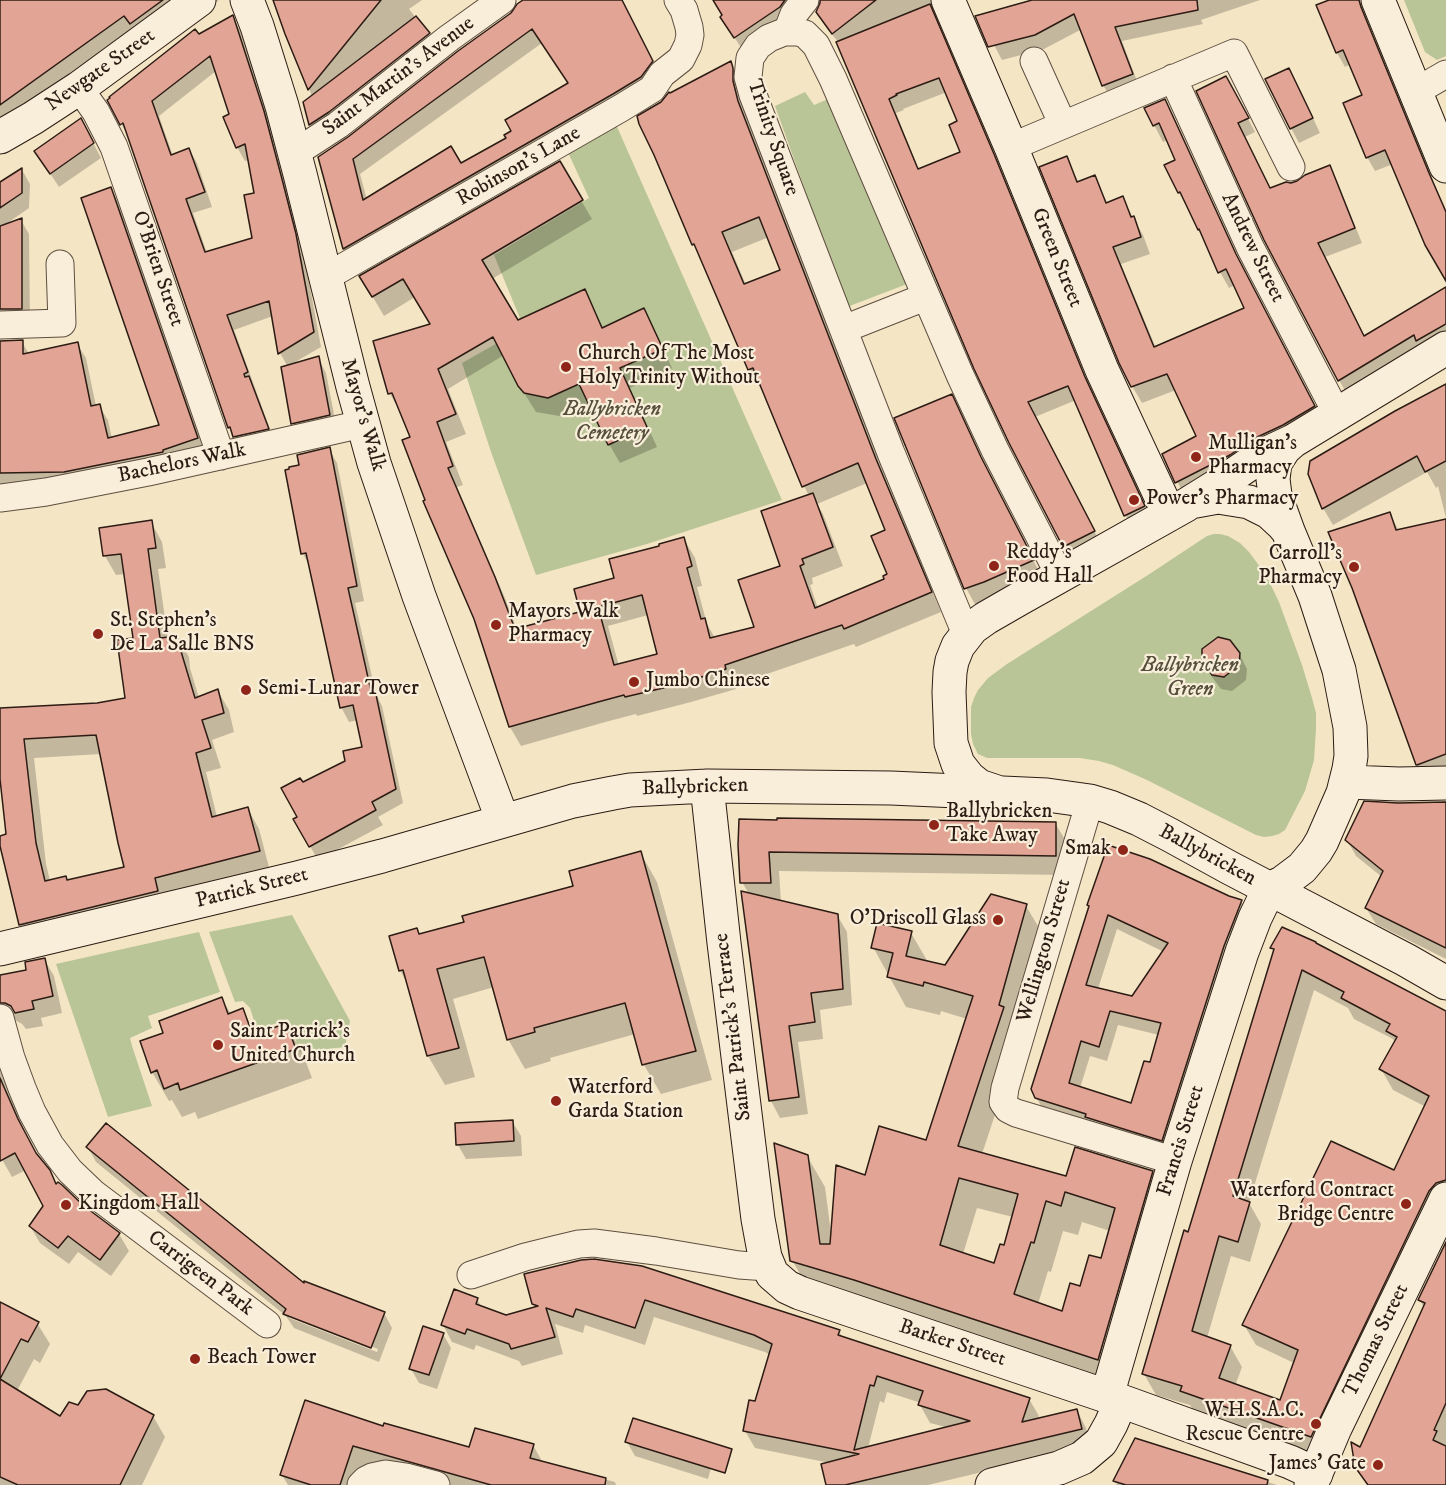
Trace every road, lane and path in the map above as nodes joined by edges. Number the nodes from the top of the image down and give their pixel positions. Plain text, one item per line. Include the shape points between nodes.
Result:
1 (199, 0) edge
2 (247, 0) edge
3 (502, 0) edge
4 (678, 0) edge
5 (806, 0) edge
6 (948, 0) edge
7 (1378, 0) edge
8 (787, 32) junction
9 (1034, 61) dead end
10 (1446, 74) edge
11 (1173, 78) junction
12 (79, 88) junction
13 (1416, 92) junction
14 (1063, 125) junction
15 (0, 137) edge
16 (1011, 147) junction
17 (295, 153) junction
18 (1446, 166) edge
19 (1291, 167) dead end
20 (60, 264) dead end
21 (326, 277) junction
22 (925, 297) junction
23 (0, 325) edge
24 (844, 329) junction
25 (1446, 348) edge
26 (1337, 414) junction
27 (362, 424) junction
28 (1293, 441) junction
29 (221, 456) junction
30 (0, 498) edge
31 (1178, 509) junction
32 (1288, 531) junction
33 (1060, 576) junction
34 (966, 634) junction
35 (950, 733) junction
36 (1347, 782) junction
37 (1446, 783) edge
38 (706, 786) junction
39 (891, 788) junction
40 (1002, 793) junction
41 (1090, 801) junction
42 (503, 821) junction
43 (1322, 841) junction
44 (1269, 889) junction
45 (1344, 927) junction
46 (0, 949) edge
47 (1446, 983) edge
48 (0, 1018) edge
49 (1175, 1161) junction
50 (1446, 1199) edge
51 (768, 1267) junction
52 (471, 1275) dead end
53 (267, 1324) dead end
54 (1114, 1398) junction
55 (1320, 1481) edge
56 (361, 1485) edge
57 (436, 1485) edge
58 (992, 1485) edge

1 - 12 street, Newgate Street
2 - 17 street, Mayor's Walk
3 - 17 street, Saint Martin's Avenue via 338,125
4 - 21 street, Robinson's Lane via 690,35 686,53 662,74 652,89
5 - 8 street via 794,14
6 - 16 street, Green Street
7 - 13 street
8 - 22 street via 805,34 820,52
8 - 24 street, Trinity Square via 758,46 750,58 748,77
9 - 14 street
10 - 13 street
11 - 14 street
11 - 19 street via 1234,52
11 - 26 street, Andrew Street via 1250,247
12 - 15 street, Newgate Street
12 - 29 street, O'Brien Street via 114,147
13 - 18 street
14 - 16 street
16 - 31 street, Green Street via 1102,370
17 - 21 street, Mayor's Walk
20 - 23 street via 62,323
21 - 27 street, Mayor's Walk
22 - 24 street
22 - 33 street via 995,450
24 - 34 street, Trinity Square
25 - 26 street, Ballybricken
26 - 28 street, Ballybricken
27 - 29 street, Bachelors Walk
27 - 42 street, Mayor's Walk via 415,585
28 - 31 street, Ballybricken via 1261,456
28 - 32 street, Ballybricken via 1279,456 1273,478
29 - 30 street, Bachelors Walk
31 - 32 street, Ballybricken via 1208,498 1240,499 1269,512
31 - 33 street, Ballybricken
32 - 36 street, Ballybricken via 1315,596 1344,690 1351,744
33 - 34 street, Ballybricken via 986,618
34 - 35 street, Ballybricken via 950,672
35 - 39 street, Ballybricken via 947,750 932,772 909,786
35 - 40 street, Ballybricken via 955,757 969,778
36 - 37 street
36 - 43 street, Ballybricken
38 - 39 street, Ballybricken
38 - 42 street, Ballybricken via 630,790
38 - 51 street, Saint Patrick's Terrace via 758,1220
39 - 40 street, Ballybricken
40 - 41 street, Ballybricken
41 - 44 street, Ballybricken via 1139,819
41 - 49 street, Wellington Street via 1003,1102 1016,1113
42 - 46 street, Patrick Street via 297,878
43 - 44 street, Ballybricken via 1302,868
43 - 45 street via 1318,859 1321,892 1327,908
44 - 45 street
44 - 49 street, Francis Street via 1242,952
45 - 47 street
48 - 53 street, Carrigeen Park via 32,1112 70,1171 93,1193
49 - 54 street, Francis Street
50 - 55 street, Thomas Street via 1335,1428
51 - 52 street via 586,1243
51 - 54 street, Barker Street via 779,1281 800,1293
54 - 55 street, Barker Street via 1290,1462
54 - 58 street, Francis Street via 1111,1424 1101,1442 1082,1458
56 - 57 street via 386,1474

